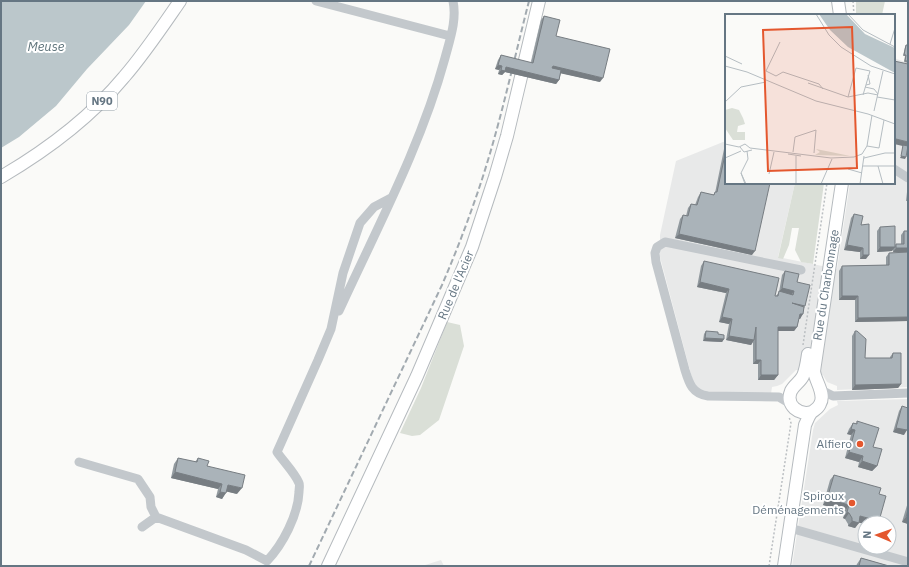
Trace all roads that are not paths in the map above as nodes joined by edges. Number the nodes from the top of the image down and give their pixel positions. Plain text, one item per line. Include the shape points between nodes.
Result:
1 (180, 1) edge
2 (316, 1) edge
3 (453, 1) edge
4 (539, 1) edge
5 (838, 1) edge
6 (846, 1) edge
7 (840, 14) edge
8 (848, 14) edge
9 (450, 36) junction
10 (895, 170) edge
11 (1, 177) edge
12 (908, 178) edge
13 (834, 184) edge
14 (842, 184) edge
15 (391, 198) junction
16 (801, 270) dead end
17 (331, 329) junction
18 (795, 386) junction
19 (819, 388) junction
20 (908, 393) edge
21 (833, 396) junction
22 (779, 397) junction
23 (816, 408) junction
24 (792, 410) junction
25 (79, 462) dead end
26 (156, 517) junction
27 (142, 526) dead end
28 (790, 528) junction
29 (908, 562) edge
30 (332, 563) edge
31 (776, 566) edge
32 (784, 566) edge

1 - 11 main road, N90 via 130,70 108,95 64,135
2 - 9 street
3 - 9 street via 455,11
4 - 30 main road, Rue de l'Acier via 507,136 472,247
5 - 7 main road
6 - 8 main road
9 - 15 street via 427,116
10 - 12 street
13 - 18 main road, Rue du Charbonnage via 806,369 802,379
14 - 19 main road, Rue du Charbonnage via 814,371
15 - 17 street
15 - 17 street via 374,207 360,223 343,273
16 - 22 street via 665,242 657,246 655,252 685,370 694,390 708,396
17 - 26 street via 277,452 300,484 299,498 296,513 267,561 246,550
18 - 19 main road via 807,381
18 - 22 street
18 - 24 main road, Rue du Charbonnage via 790,397
19 - 21 street
19 - 23 main road, Rue du Charbonnage via 822,396
20 - 21 street
21 - 23 street
22 - 24 street
23 - 24 main road via 804,413
23 - 28 main road, Rue du Charbonnage via 806,425
24 - 31 main road, Rue du Charbonnage via 798,424
25 - 26 street via 138,479 150,497
26 - 27 street
28 - 29 street
28 - 32 main road, Rue du Charbonnage

